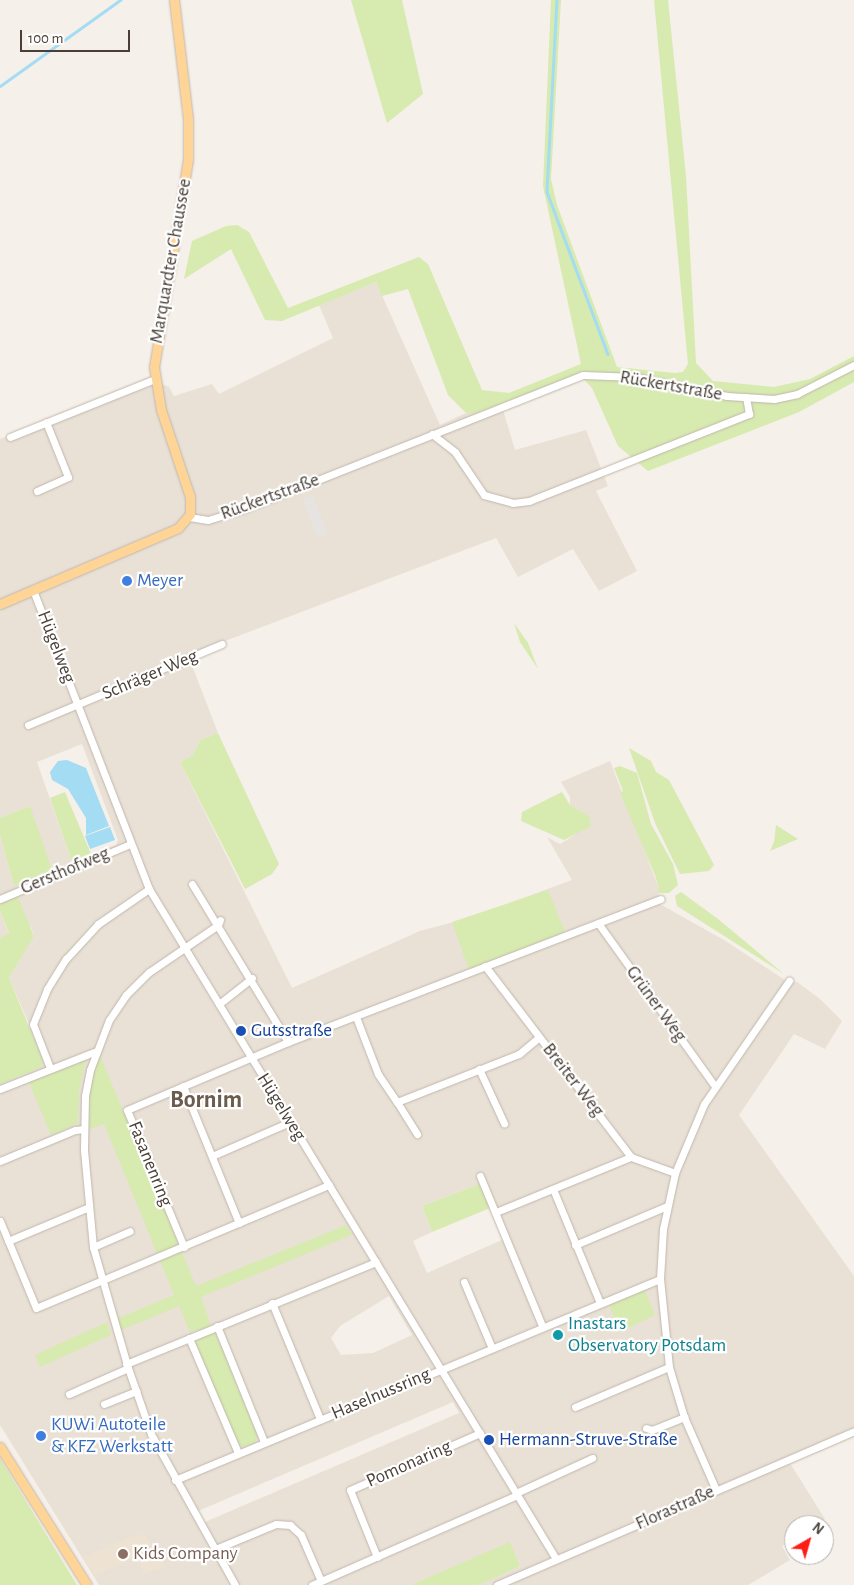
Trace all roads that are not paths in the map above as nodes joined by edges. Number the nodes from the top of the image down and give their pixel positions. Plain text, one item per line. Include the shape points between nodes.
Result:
1 (174, 0) edge
2 (854, 365) edge
3 (155, 379) junction
4 (746, 397) junction
5 (46, 422) junction
6 (432, 434) junction
7 (10, 437) dead end
8 (37, 491) dead end
9 (189, 517) junction
10 (33, 590) junction
11 (0, 604) edge
12 (222, 644) dead end
13 (78, 705) junction
14 (28, 725) dead end
15 (130, 844) junction
16 (192, 884) dead end
17 (149, 889) junction
18 (0, 899) edge
19 (660, 899) dead end
20 (219, 923) junction
21 (598, 923) junction
22 (184, 947) junction
23 (486, 966) junction
24 (252, 979) junction
25 (789, 981) dead end
26 (219, 1004) junction
27 (356, 1017) junction
28 (539, 1037) junction
29 (288, 1042) junction
30 (94, 1052) junction
31 (250, 1057) junction
32 (50, 1068) junction
33 (479, 1069) junction
34 (714, 1085) junction
35 (183, 1086) junction
36 (0, 1089) edge
37 (397, 1102) junction
38 (290, 1122) junction
39 (504, 1123) dead end
40 (84, 1129) junction
41 (417, 1134) dead end
42 (212, 1156) junction
43 (631, 1157) junction
44 (0, 1161) edge
45 (675, 1173) junction
46 (480, 1176) dead end
47 (329, 1185) junction
48 (553, 1190) junction
49 (667, 1206) junction
50 (88, 1208) junction
51 (496, 1212) junction
52 (0, 1221) edge
53 (240, 1223) junction
54 (130, 1231) dead end
55 (8, 1241) junction
56 (575, 1245) junction
57 (94, 1247) junction
58 (184, 1247) junction
59 (376, 1262) junction
60 (660, 1279) junction
61 (102, 1280) junction
62 (464, 1282) dead end
63 (272, 1303) junction
64 (600, 1303) junction
65 (217, 1326) junction
66 (542, 1326) junction
67 (189, 1338) junction
68 (491, 1346) junction
69 (127, 1366) junction
70 (669, 1367) junction
71 (441, 1369) junction
72 (136, 1390) junction
73 (69, 1394) dead end
74 (104, 1404) dead end
75 (575, 1407) dead end
76 (684, 1417) junction
77 (320, 1418) junction
78 (646, 1428) dead end
79 (854, 1431) edge
80 (480, 1433) junction
81 (264, 1442) junction
82 (0, 1448) edge
83 (238, 1453) junction
84 (592, 1458) dead end
85 (175, 1480) junction
86 (716, 1490) junction
87 (517, 1494) junction
88 (213, 1550) junction
89 (377, 1557) junction
90 (556, 1559) junction
91 (321, 1581) junction
92 (86, 1585) edge
93 (235, 1585) edge
94 (312, 1585) edge
95 (497, 1585) edge

1 - 3 main road, Marquardter Chaussee via 188,151 156,344
2 - 4 street, Rückertstraße via 797,394 774,399
3 - 5 street
3 - 9 main road, Marquardter Chaussee via 161,410 190,496
4 - 6 street, Rückertstraße via 636,376 583,375
4 - 6 street via 749,414 529,501 513,504 496,501 478,490 455,452
5 - 7 street
5 - 8 street via 68,477
6 - 9 street, Rückertstraße via 247,508 208,520
9 - 10 main road via 174,530
10 - 11 main road
10 - 13 street, Hügelweg
12 - 13 street, Schräger Weg
13 - 14 street, Hügelweg
13 - 15 street, Hügelweg
15 - 17 street, Hügelweg
15 - 18 street, Gersthofweg
16 - 20 street
17 - 22 street, Hügelweg
17 - 32 street via 98,924 66,959 47,989 33,1024
19 - 21 street
20 - 22 street
20 - 24 street
21 - 23 street
21 - 34 street, Grüner Weg
22 - 26 street, Hügelweg
22 - 30 street via 131,989 109,1020
23 - 27 street
23 - 28 street, Breiter Weg
24 - 26 street
24 - 29 street
25 - 34 street
26 - 31 street, Hügelweg
27 - 29 street
27 - 37 street via 378,1074
28 - 33 street via 519,1054
28 - 43 street, Breiter Weg
29 - 31 street
30 - 32 street
30 - 40 street via 86,1091
31 - 35 street, Fasanenring
31 - 38 street, Hügelweg
32 - 36 street
33 - 37 street
33 - 39 street
34 - 45 street via 691,1130
35 - 42 street
35 - 58 street, Fasanenring via 127,1110
37 - 41 street
38 - 42 street
38 - 47 street, Hügelweg
40 - 44 street
40 - 50 street
42 - 53 street
43 - 45 street
43 - 48 street
45 - 49 street
46 - 51 street
47 - 53 street
47 - 59 street, Hügelweg
48 - 51 street
48 - 56 street
49 - 56 street
49 - 60 street
50 - 55 street
50 - 57 street
51 - 66 street
52 - 55 street
53 - 58 street
54 - 57 street
55 - 61 street via 36,1308
56 - 64 street
57 - 61 street
58 - 61 street
59 - 63 street
59 - 71 street, Hügelweg
60 - 64 street
60 - 70 street
61 - 69 street
62 - 68 street
63 - 65 street
63 - 77 street, Haselnussring
64 - 66 street
65 - 67 street
65 - 81 street
66 - 68 street
67 - 69 street
67 - 83 street
68 - 71 street
69 - 72 street
69 - 73 street
70 - 75 street
70 - 76 street
71 - 77 street, Haselnussring
71 - 80 street, Hügelweg
72 - 74 street
72 - 85 street via 152,1434
76 - 78 street via 652,1430
76 - 86 street
77 - 81 street, Haselnussring
79 - 86 street, Florastraße
80 - 87 street, Hügelweg
80 - 89 street, Pomonaring via 350,1490
81 - 83 street, Haselnussring
82 - 92 main road
83 - 85 street, Haselnussring
84 - 87 street
85 - 88 street
86 - 90 street, Florastraße
87 - 89 street
87 - 90 street, Hügelweg
88 - 91 street via 276,1524 290,1524 301,1535
88 - 93 street
89 - 91 street
90 - 95 street, Florastraße
91 - 94 street

